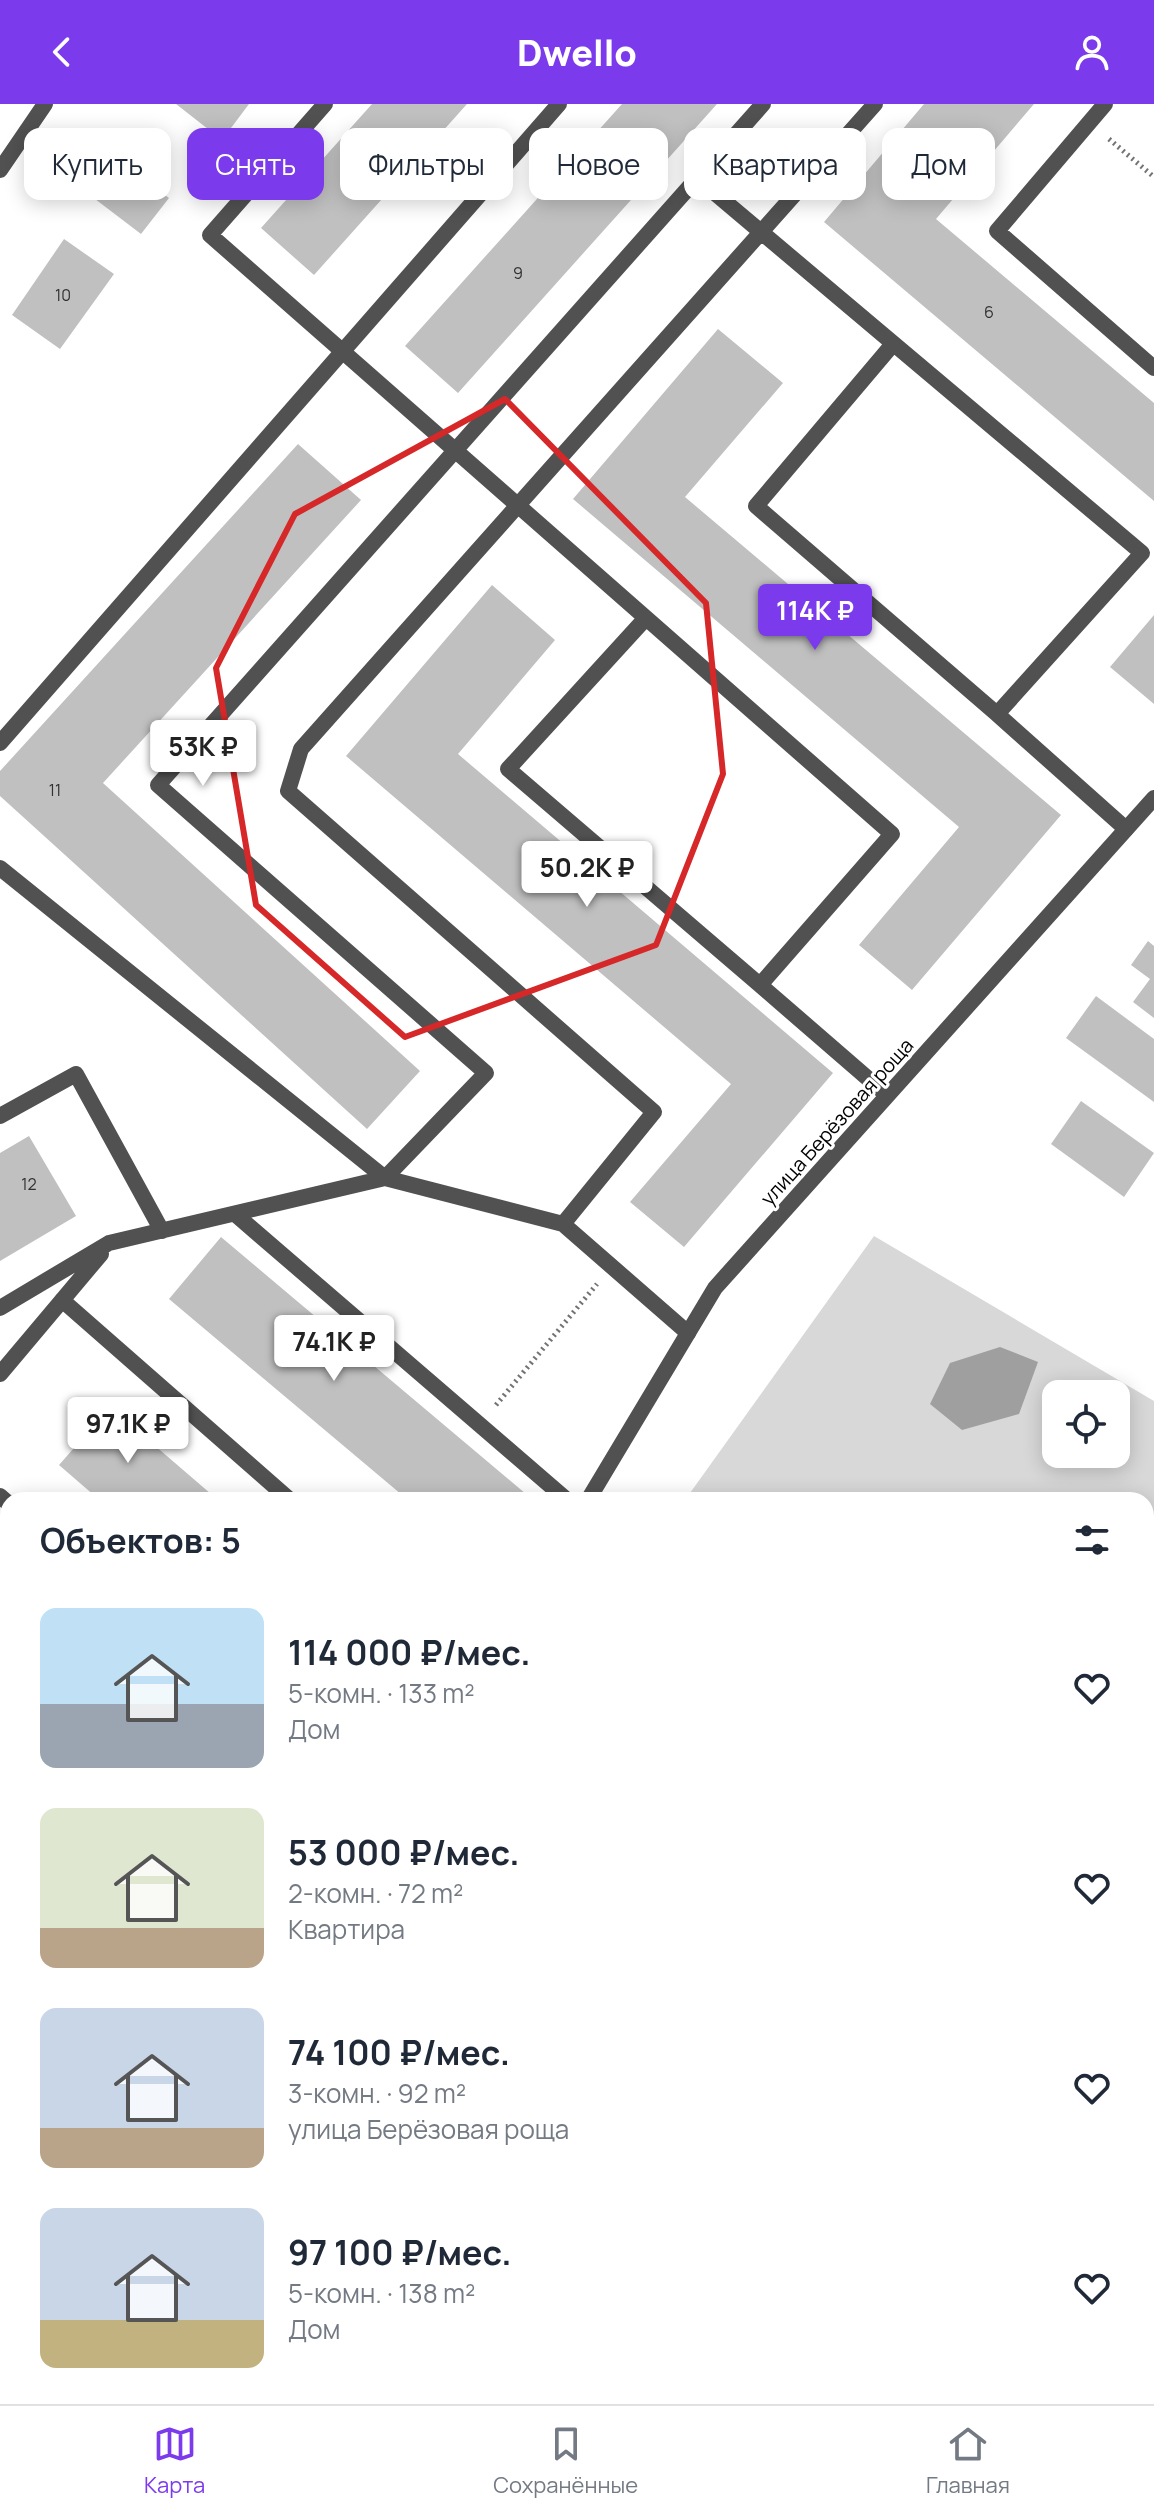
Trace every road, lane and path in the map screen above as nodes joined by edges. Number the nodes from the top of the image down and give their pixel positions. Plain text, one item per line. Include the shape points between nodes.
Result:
1 (45, 104) edge
2 (325, 104) edge
3 (559, 104) edge
4 (763, 104) edge
5 (875, 104) edge
6 (1105, 104) edge
7 (1090, 122) junction
8 (742, 128) edge
9 (0, 170) edge
10 (1154, 177) edge
11 (684, 193) edge
12 (722, 200) edge
13 (760, 233) junction
14 (893, 344) junction
15 (340, 353) junction
16 (1154, 368) edge
17 (454, 452) junction
18 (516, 507) junction
19 (645, 619) junction
20 (997, 714) junction
21 (0, 743) edge
22 (1154, 798) edge
23 (1126, 829) junction
24 (0, 868) edge
25 (760, 985) junction
26 (887, 1095) junction
27 (0, 1116) edge
28 (385, 1178) junction
29 (235, 1214) junction
30 (563, 1224) junction
31 (162, 1231) junction
32 (109, 1243) junction
33 (611, 1266) junction
34 (62, 1300) junction
35 (0, 1308) edge
36 (688, 1333) junction
37 (0, 1374) edge
38 (480, 1424) junction
39 (281, 1492) edge
40 (558, 1492) edge
41 (593, 1492) edge

1 - 9 street
2 - 15 street via 210,235
3 - 15 street
4 - 8 street
5 - 13 street
6 - 7 street
7 - 10 path
7 - 16 street via 997,231
11 - 17 street
12 - 13 street
13 - 14 street
13 - 18 street
14 - 20 street via 756,506
14 - 20 street via 1142,553
15 - 17 street
15 - 21 street
17 - 18 street
17 - 28 street via 158,785 486,1073
18 - 19 street
18 - 30 street via 301,749 288,791 654,1112
19 - 25 street via 892,834
19 - 25 street via 508,769
20 - 23 street
22 - 23 street, улица Берёзовая роща
23 - 26 street, улица Берёзовая роща
24 - 28 street
25 - 26 street
26 - 36 street, улица Берёзовая роща via 715,1288
27 - 31 street via 76,1074
28 - 29 street
28 - 30 street
29 - 31 street
29 - 38 street
30 - 33 street
31 - 32 street
32 - 34 street
32 - 35 street
33 - 36 street
33 - 38 path
34 - 37 street
34 - 39 street
36 - 41 street, улица Берёзовая роща
38 - 40 street

